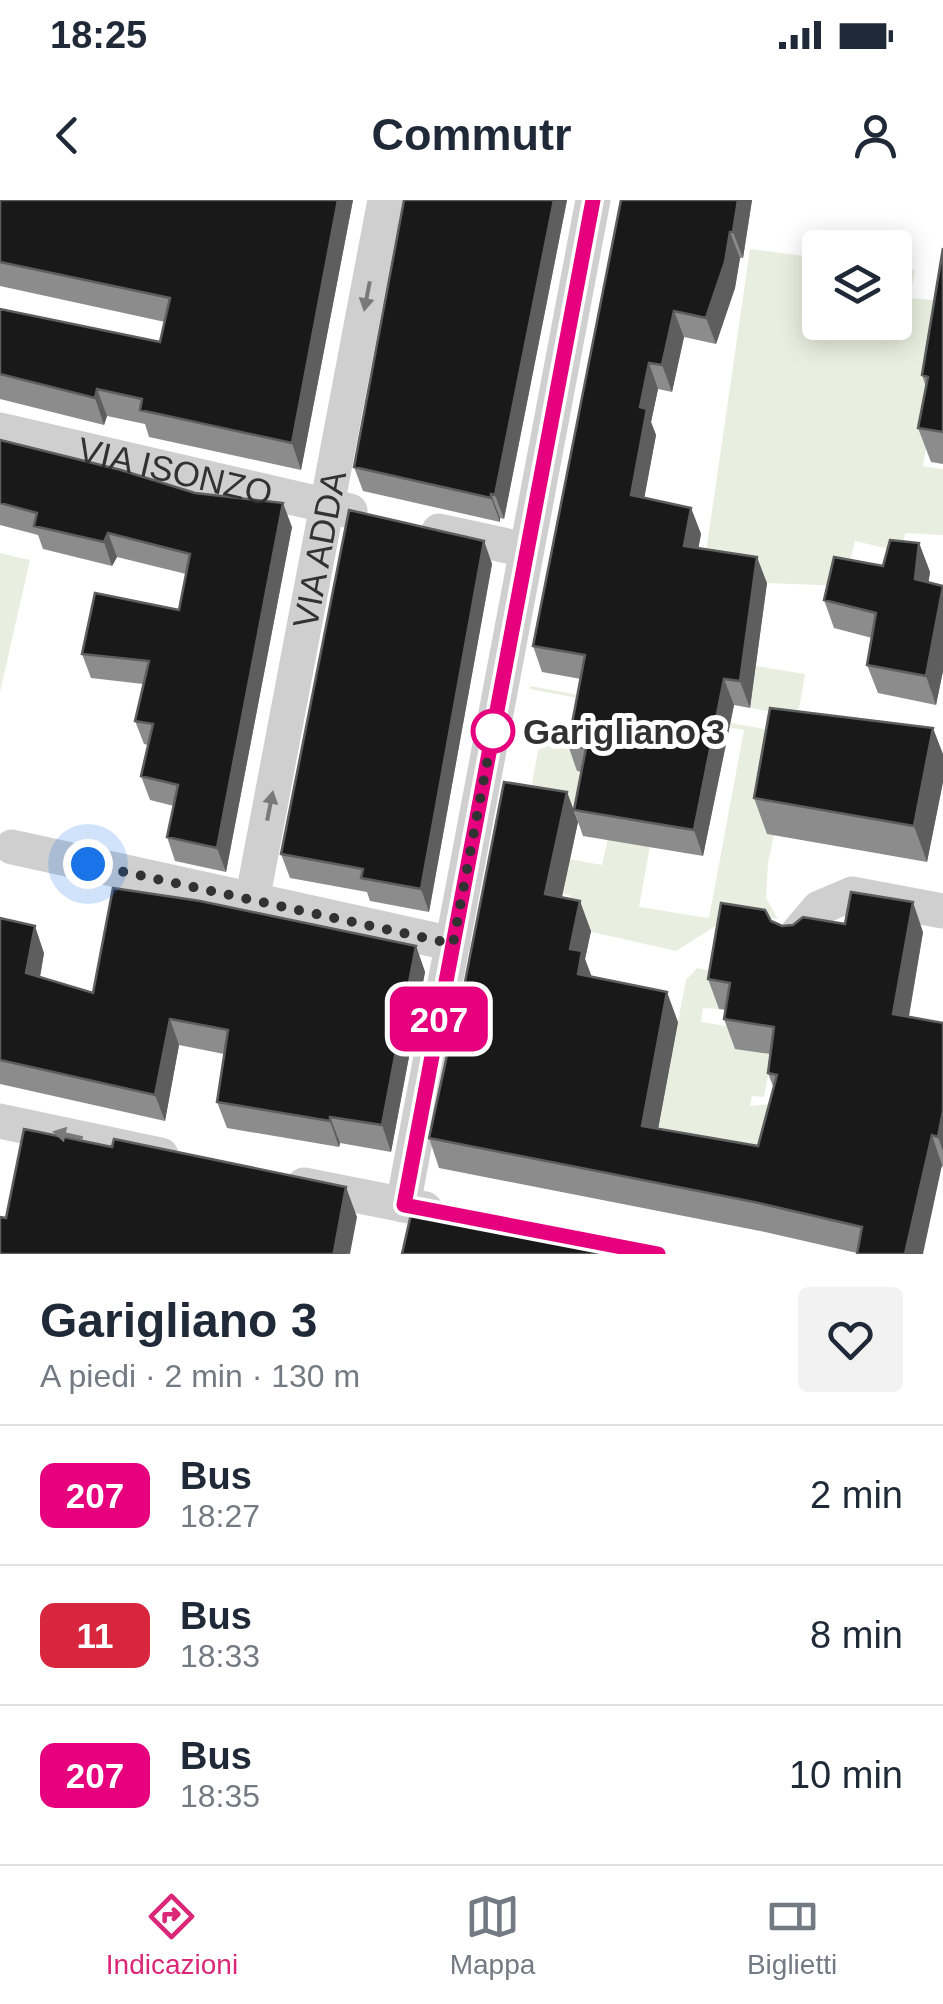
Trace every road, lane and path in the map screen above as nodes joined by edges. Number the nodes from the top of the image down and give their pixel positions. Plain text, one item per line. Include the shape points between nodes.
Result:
1 (385, 200) edge
2 (594, 200) edge
3 (0, 430) edge
4 (327, 506) junction
5 (526, 550) junction
6 (12, 847) dead end
7 (252, 901) junction
8 (943, 911) edge
9 (796, 935) edge
10 (453, 944) junction
11 (0, 1121) edge
12 (192, 1161) edge
13 (269, 1177) edge
14 (404, 1205) junction
15 (462, 1216) edge

1 -> 4 street, VIA ADDA
2 - 5 street
3 - 4 street, VIA ISONZO
4 - 5 street, VIA ISONZO
7 -> 4 street, VIA ADDA
5 - 10 street
6 - 7 street
7 - 10 street
8 - 9 street via 852,894 819,908
10 - 14 street
12 -> 11 street
13 - 14 street
14 - 15 street

